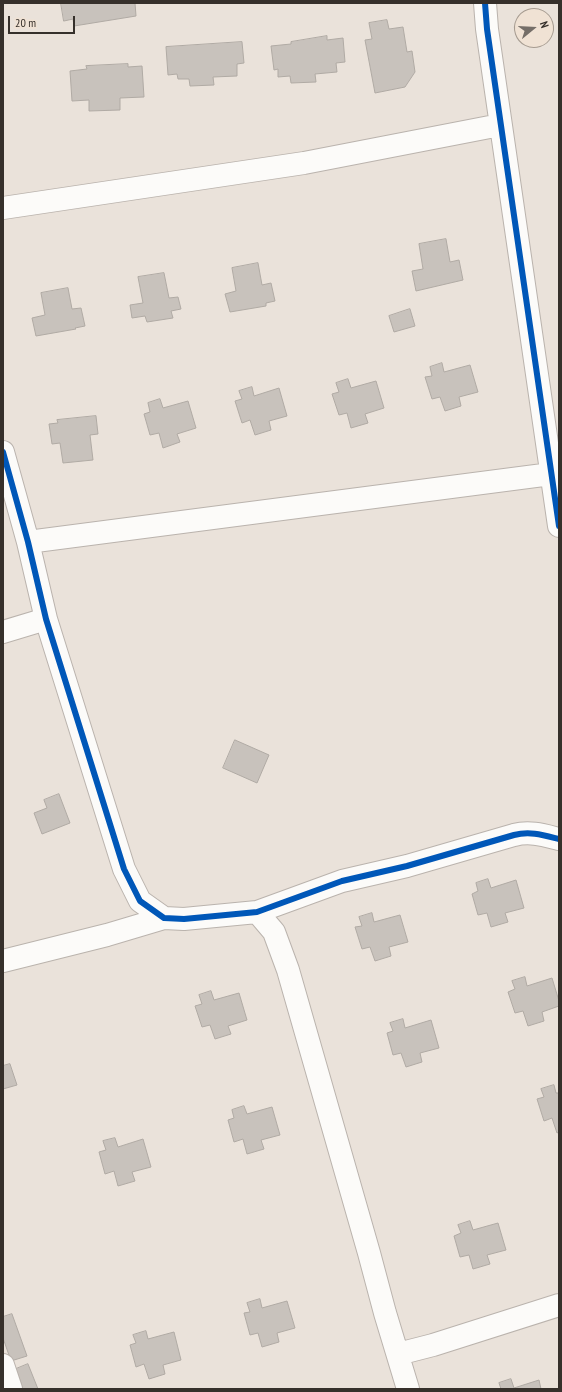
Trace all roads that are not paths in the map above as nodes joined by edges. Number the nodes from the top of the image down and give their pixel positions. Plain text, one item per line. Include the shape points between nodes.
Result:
1 (485, 3) edge
2 (500, 125) junction
3 (3, 208) edge
4 (3, 452) edge
5 (551, 474) junction
6 (559, 526) edge
7 (28, 542) junction
8 (46, 619) junction
9 (3, 632) edge
10 (559, 839) edge
11 (258, 912) junction
12 (164, 918) junction
13 (3, 961) edge
14 (559, 1305) edge
15 (398, 1354) junction
16 (3, 1365) edge
17 (11, 1389) edge
18 (408, 1389) edge

1 - 2 street
2 - 3 street via 304,163
2 - 5 street
4 - 7 street
5 - 6 street
5 - 7 street
7 - 8 street
8 - 9 street
8 - 12 street via 124,869 140,901
10 - 11 street via 537,833 514,835 407,866 342,881
11 - 12 street via 184,919
11 - 15 street via 274,932 288,970 384,1313
12 - 13 street
14 - 15 street
15 - 18 street
16 - 17 street

